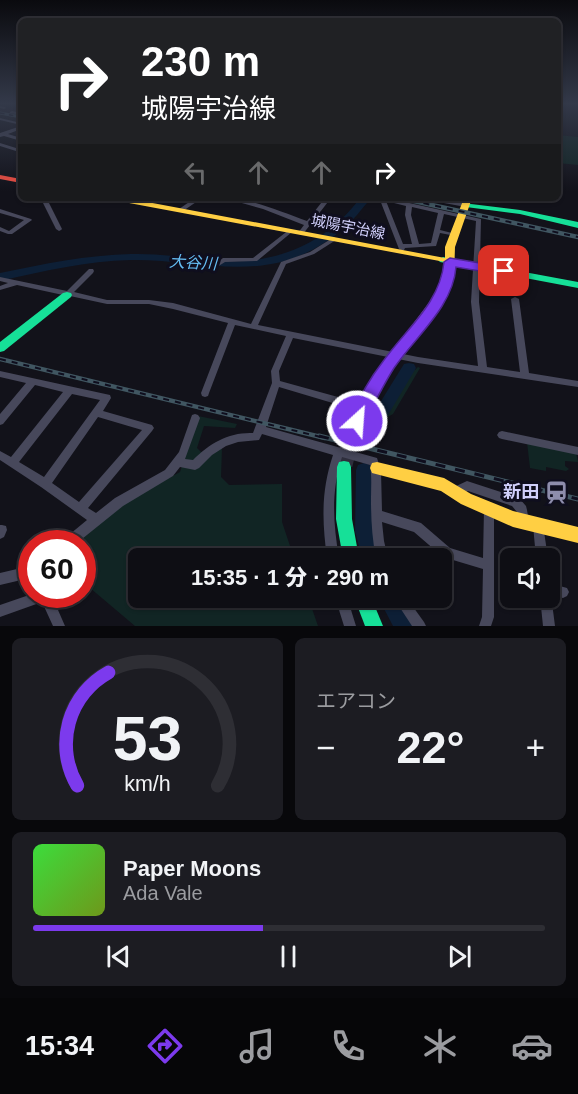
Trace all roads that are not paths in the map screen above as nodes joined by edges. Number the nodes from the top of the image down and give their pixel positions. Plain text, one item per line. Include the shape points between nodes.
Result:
1 (1, 135) edge
2 (18, 139) edge
3 (0, 144) edge
4 (18, 149) edge
5 (0, 177) edge
6 (18, 180) edge
7 (45, 201) edge
8 (130, 201) edge
9 (194, 201) edge
10 (238, 201) edge
11 (326, 201) edge
12 (382, 201) edge
13 (389, 201) edge
14 (467, 202) edge
15 (409, 206) junction
16 (181, 210) junction
17 (0, 211) edge
18 (441, 213) junction
19 (463, 217) junction
20 (309, 224) junction
21 (578, 225) edge
22 (0, 229) edge
23 (59, 229) dead end
24 (437, 231) junction
25 (295, 232) junction
26 (454, 235) junction
27 (329, 238) junction
28 (416, 245) junction
29 (402, 249) junction
30 (220, 262) dead end
31 (450, 262) junction
32 (476, 266) junction
33 (91, 271) dead end
34 (2, 279) edge
35 (16, 282) junction
36 (578, 285) edge
37 (0, 288) edge
38 (67, 295) junction
39 (515, 299) dead end
40 (233, 321) junction
41 (253, 327) junction
42 (290, 335) junction
43 (0, 348) edge
44 (395, 356) junction
45 (483, 370) junction
46 (0, 374) edge
47 (525, 376) junction
48 (33, 381) junction
49 (276, 383) junction
50 (577, 387) edge
51 (70, 390) junction
52 (205, 393) dead end
53 (356, 406) dead end
54 (96, 413) junction
55 (195, 418) dead end
56 (0, 421) edge
57 (260, 429) junction
58 (351, 435) tunnel mouth
59 (502, 435) dead end
60 (578, 451) edge
61 (339, 452) junction
62 (0, 455) edge
63 (179, 462) junction
64 (12, 463) junction
65 (344, 467) tunnel mouth
66 (377, 468) junction
67 (45, 484) junction
68 (456, 492) junction
69 (80, 509) junction
70 (489, 509) junction
71 (376, 515) junction
72 (96, 520) junction
73 (524, 522) junction
74 (538, 525) junction
75 (84, 530) edge
76 (578, 535) edge
77 (331, 548) edge
78 (349, 548) edge
79 (379, 548) edge
80 (541, 548) edge
81 (487, 565) junction
82 (18, 575) edge
83 (0, 579) edge
84 (560, 591) edge
85 (563, 592) dead end
86 (344, 608) edge
87 (367, 608) edge
88 (407, 608) edge
89 (547, 608) edge
90 (0, 611) edge
91 (60, 626) edge
92 (350, 626) edge
93 (374, 626) edge
94 (420, 626) edge
95 (485, 626) edge
96 (549, 626) edge

1 - 2 street
3 - 4 street
5 - 6 main road
7 - 23 street
8 - 16 main road, 城陽宇治線
9 - 16 street
10 - 20 street
11 - 20 street
12 - 29 street
13 - 15 street
14 - 19 main road
14 - 21 main road
15 - 18 street
15 - 28 street
16 - 25 main road, 城陽宇治線
17 - 22 street via 29,220 10,233
18 - 19 street
18 - 24 street
19 - 26 main road
19 - 32 street via 479,220
20 - 25 street
24 - 26 street
24 - 28 street via 434,245
25 - 27 main road, 城陽宇治線
25 - 30 street via 255,260
26 - 31 main road
27 - 29 main road, 城陽宇治線
27 - 41 street via 312,253 283,263
28 - 29 street
29 - 31 main road, 城陽宇治線
31 - 32 main road, 城陽宇治線
31 - 44 main road via 443,292
32 - 36 main road, 城陽宇治線
32 - 45 street via 476,323
33 - 38 street
34 - 35 street
35 - 37 street
35 - 38 street
38 - 40 street via 107,302 149,302
38 - 43 main road
39 - 47 street
40 - 41 street
40 - 52 street
41 - 42 street
42 - 44 street
42 - 49 street via 275,371
44 - 45 street
44 - 58 main road via 363,406
45 - 47 street
46 - 48 street
47 - 50 street
48 - 51 street
48 - 56 street
49 - 53 street
49 - 57 street
51 - 54 street via 107,398
51 - 64 street
54 - 67 street
54 - 69 street via 149,428
55 - 63 street
57 - 61 street
57 - 63 street via 256,437 230,437 209,449 195,465
59 - 60 street
61 - 66 street via 374,461
61 - 77 street via 327,496
62 - 64 street
63 - 72 street via 169,473
64 - 67 street
65 - 78 main road via 344,519
66 - 68 main road via 444,485
66 - 71 street
67 - 69 street
68 - 70 main road
68 - 73 street via 467,486 514,502 522,510
69 - 72 street
70 - 73 main road
70 - 81 street
71 - 79 street
71 - 81 street via 417,527 447,553
72 - 75 street
73 - 74 main road
74 - 76 main road
74 - 80 street
81 - 95 street
82 - 83 street
84 - 85 street
86 - 92 street
87 - 93 main road
88 - 94 street
89 - 96 street
90 - 91 street via 45,595

